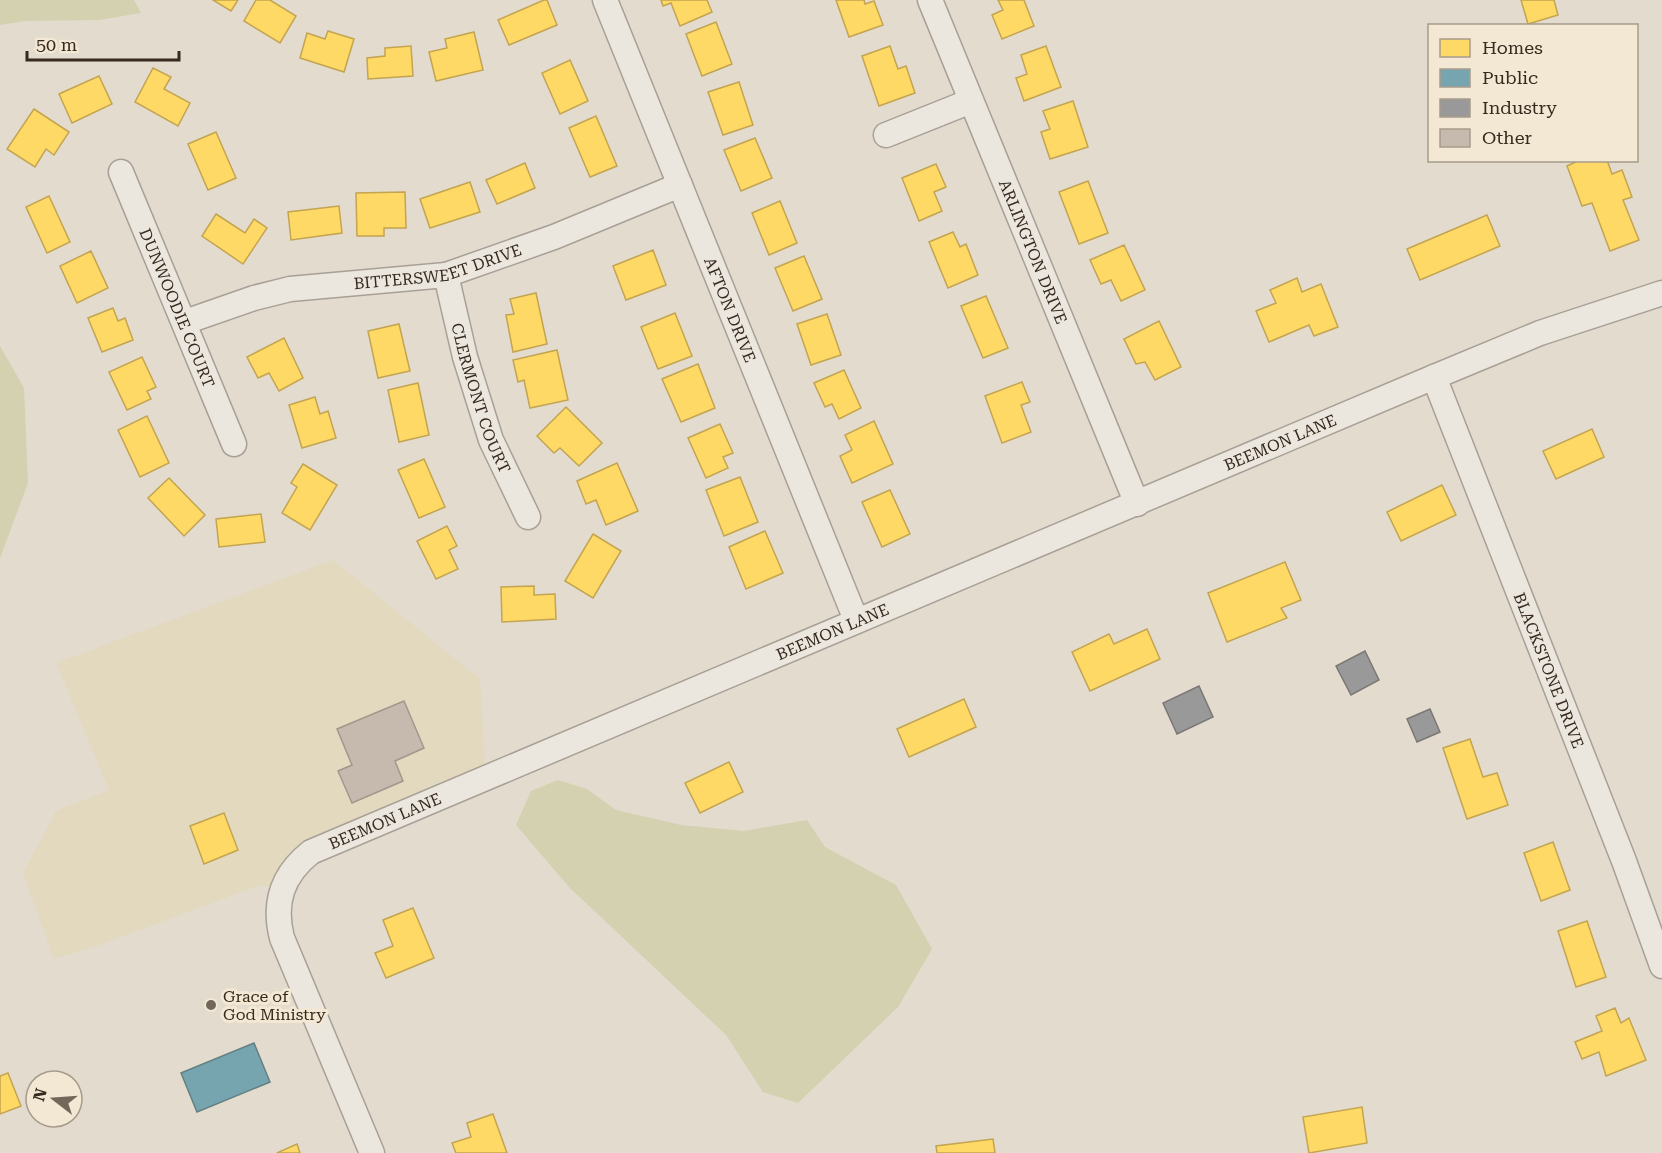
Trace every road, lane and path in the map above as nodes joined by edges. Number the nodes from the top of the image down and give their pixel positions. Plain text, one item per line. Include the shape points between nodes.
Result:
1 (606, 0) edge
2 (930, 0) edge
3 (971, 101) junction
4 (886, 135) dead end
5 (121, 172) dead end
6 (680, 184) junction
7 (446, 275) junction
8 (1662, 293) edge
9 (185, 322) junction
10 (1434, 377) junction
11 (234, 444) dead end
12 (1137, 504) junction
13 (528, 517) dead end
14 (856, 620) junction
15 (1662, 966) edge
16 (372, 1153) edge

1 - 6 street, AFTON DRIVE
2 - 3 street, ARLINGTON DRIVE
3 - 4 street
3 - 12 street, ARLINGTON DRIVE
5 - 9 street, DUNWOODIE COURT
6 - 7 street, BITTERSWEET DRIVE via 554,237
6 - 14 street, AFTON DRIVE
7 - 9 street, BITTERSWEET DRIVE via 290,289
7 - 13 street, CLERMONT COURT via 465,357 491,440
8 - 10 street, BEEMON LANE via 1540,333
9 - 11 street, DUNWOODIE COURT
10 - 12 street, BEEMON LANE
10 - 15 street, BLACKSTONE DRIVE
12 - 14 street, BEEMON LANE
14 - 16 street, BEEMON LANE via 324,845 298,862 281,888 277,905 282,938

